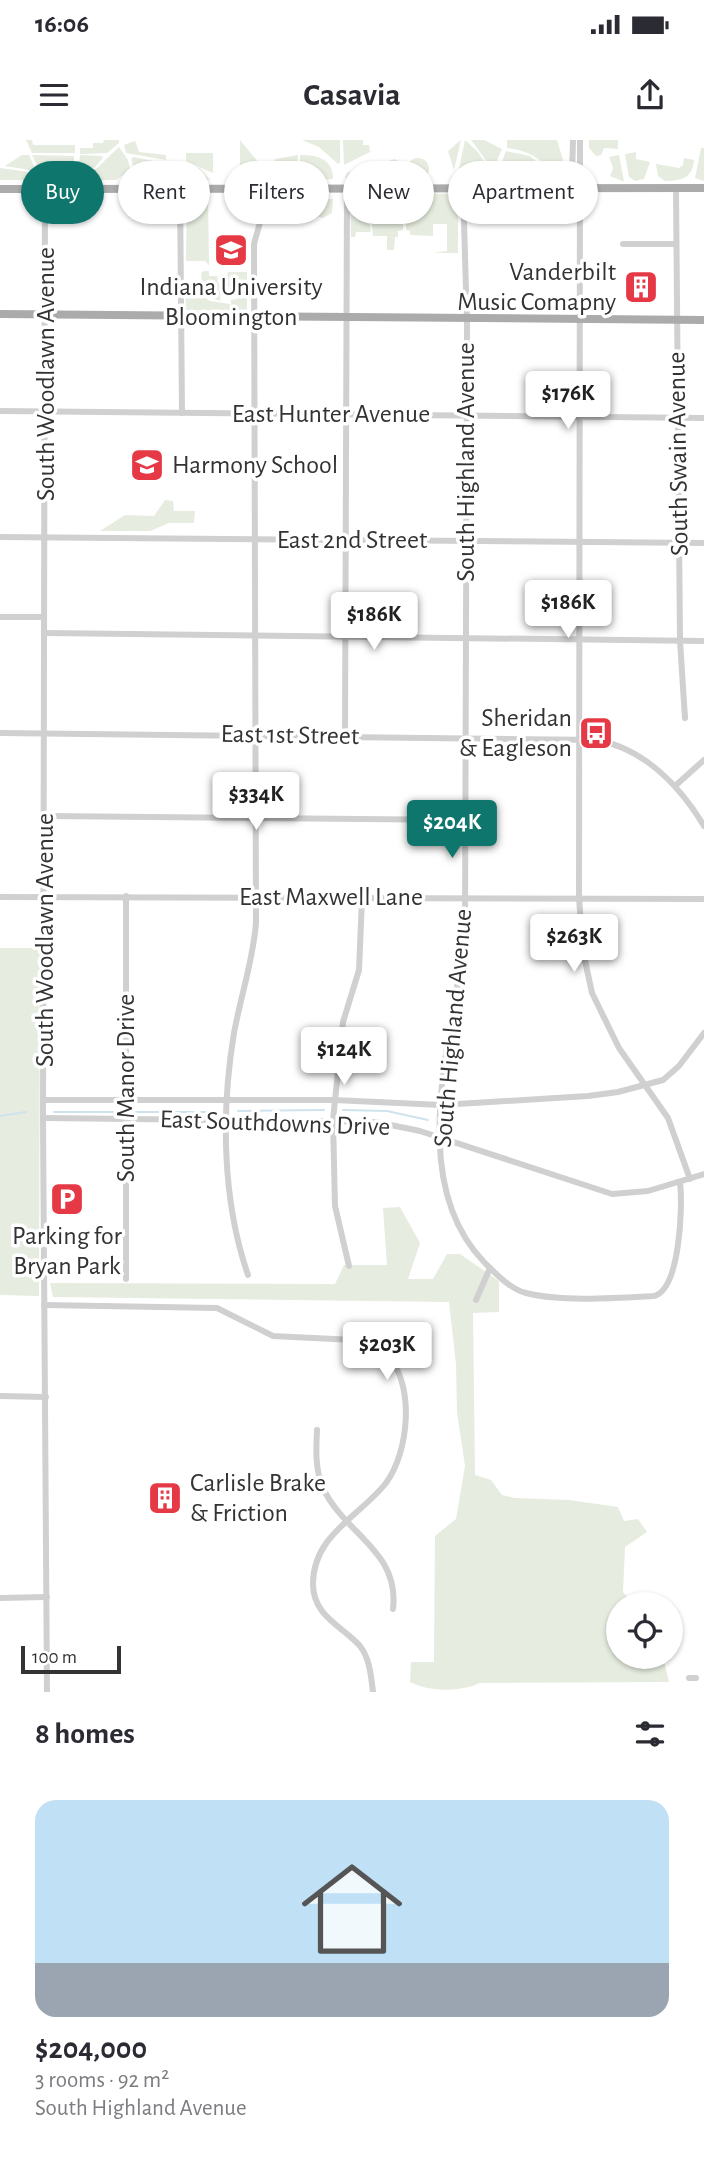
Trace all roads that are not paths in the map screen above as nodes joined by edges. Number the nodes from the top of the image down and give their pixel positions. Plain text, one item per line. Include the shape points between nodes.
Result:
1 (573, 140) edge
2 (580, 140) edge
3 (572, 161) edge
4 (579, 161) edge
5 (598, 188) edge
6 (704, 188) edge
7 (0, 189) edge
8 (21, 189) edge
9 (676, 189) junction
10 (45, 224) edge
11 (180, 224) edge
12 (260, 224) edge
13 (347, 224) edge
14 (464, 224) edge
15 (579, 224) edge
16 (623, 244) dead end
17 (676, 244) junction
18 (0, 314) edge
19 (46, 314) junction
20 (180, 315) junction
21 (255, 316) junction
22 (346, 317) junction
23 (466, 318) junction
24 (580, 320) junction
25 (677, 320) junction
26 (704, 320) edge
27 (0, 411) edge
28 (46, 412) junction
29 (183, 413) junction
30 (253, 414) junction
31 (347, 415) junction
32 (466, 415) junction
33 (581, 417) junction
34 (677, 418) junction
35 (704, 418) edge
36 (0, 537) edge
37 (45, 537) junction
38 (254, 539) junction
39 (346, 540) junction
40 (466, 541) junction
41 (581, 542) junction
42 (704, 543) edge
43 (679, 544) junction
44 (0, 617) edge
45 (44, 617) junction
46 (45, 633) junction
47 (254, 636) junction
48 (344, 638) junction
49 (466, 640) junction
50 (581, 641) junction
51 (680, 641) junction
52 (704, 641) edge
53 (685, 718) dead end
54 (0, 733) edge
55 (45, 734) junction
56 (255, 734) junction
57 (345, 735) junction
58 (466, 737) junction
59 (580, 738) junction
60 (704, 760) edge
61 (675, 786) junction
62 (45, 816) junction
63 (254, 818) junction
64 (466, 820) junction
65 (704, 826) edge
66 (126, 896) junction
67 (255, 896) junction
68 (0, 897) edge
69 (44, 897) junction
70 (465, 897) junction
71 (579, 898) junction
72 (362, 899) junction
73 (704, 899) edge
74 (704, 1033) edge
75 (645, 1086) junction
76 (44, 1100) junction
77 (228, 1100) junction
78 (334, 1100) junction
79 (127, 1101) junction
80 (442, 1105) junction
81 (43, 1118) junction
82 (125, 1119) junction
83 (332, 1120) junction
84 (227, 1121) junction
85 (440, 1137) junction
86 (704, 1174) edge
87 (690, 1179) junction
88 (680, 1183) junction
89 (349, 1266) dead end
90 (490, 1268) junction
91 (248, 1275) dead end
92 (126, 1279) dead end
93 (476, 1300) dead end
94 (44, 1306) junction
95 (0, 1396) edge
96 (46, 1397) junction
97 (317, 1430) dead end
98 (346, 1521) junction
99 (47, 1597) junction
100 (0, 1598) edge
101 (393, 1609) dead end
102 (47, 1692) edge
103 (373, 1692) edge

1 - 3 street
2 - 4 street
5 - 9 main road
6 - 9 main road
7 - 8 main road
9 - 17 street, South Swain Avenue
10 - 19 street, South Woodlawn Avenue
11 - 20 street
12 - 21 street via 254,244
13 - 22 street
14 - 23 street, South Highland Avenue
15 - 24 street
16 - 17 street
17 - 25 street, South Swain Avenue
18 - 19 main road
19 - 20 main road
19 - 28 street, South Woodlawn Avenue
20 - 21 main road
20 - 29 street
21 - 22 main road
21 - 30 street
22 - 23 main road
22 - 31 street
23 - 24 main road
23 - 32 street, South Highland Avenue
24 - 25 main road
24 - 33 street
25 - 26 main road
25 - 34 street, South Swain Avenue
27 - 28 street, East Hunter Avenue
28 - 29 street, East Hunter Avenue
28 - 37 street, South Woodlawn Avenue
29 - 30 street, East Hunter Avenue
30 - 31 street, East Hunter Avenue
30 - 38 street
31 - 32 street, East Hunter Avenue
31 - 39 street
32 - 33 street, East Hunter Avenue
32 - 40 street, South Highland Avenue
33 - 34 street, East Hunter Avenue
33 - 41 street
34 - 35 street, East Hunter Avenue
34 - 43 street, South Swain Avenue
36 - 37 street, East 2nd Street
37 - 38 street, East 2nd Street
37 - 45 street, South Woodlawn Avenue
38 - 39 street, East 2nd Street
38 - 47 street
39 - 40 street, East 2nd Street
39 - 48 street
40 - 41 street, East 2nd Street
40 - 49 street, South Highland Avenue
41 - 43 street, East 2nd Street
41 - 50 street
42 - 43 street, East 2nd Street
43 - 51 street, South Swain Avenue
44 - 45 street
45 - 46 street, South Woodlawn Avenue
46 - 47 street
46 - 55 street, South Woodlawn Avenue
47 - 48 street
47 - 56 street
48 - 49 street
48 - 57 street
49 - 50 street
49 - 58 street, South Highland Avenue
50 - 51 street
50 - 59 street
51 - 52 street
51 - 53 street, South Swain Avenue
54 - 55 street, East 1st Street
55 - 56 street, East 1st Street
55 - 62 street, South Woodlawn Avenue
56 - 57 street, East 1st Street
56 - 63 street
57 - 58 street, East 1st Street
58 - 59 street, East 1st Street
58 - 64 street, South Highland Avenue
59 - 61 street, East 1st Street via 625,749
59 - 71 street
60 - 61 street
61 - 65 street, East 1st Street
62 - 63 street
62 - 69 street, South Woodlawn Avenue
63 - 64 street
63 - 67 street
64 - 70 street, South Highland Avenue
66 - 67 street, East Maxwell Lane
66 - 69 street, East Maxwell Lane
66 - 79 street, South Manor Drive
67 - 72 street, East Maxwell Lane
67 - 77 street via 254,950 235,1028
68 - 69 street, East Maxwell Lane
69 - 76 street, South Woodlawn Avenue
70 - 71 street, East Maxwell Lane
70 - 72 street, East Maxwell Lane
70 - 80 street, South Highland Avenue via 460,982 445,1057
71 - 73 street, East Maxwell Lane
71 - 75 street via 592,993 604,1024
72 - 78 street via 359,970 343,1022
74 - 75 street via 671,1074
75 - 80 street via 603,1094
75 - 87 street via 668,1118
76 - 79 street
76 - 81 street, South Woodlawn Avenue
77 - 78 street
77 - 79 street
77 - 84 street
78 - 80 street
78 - 83 street
79 - 82 street, South Manor Drive
80 - 85 street, South Highland Avenue
81 - 82 street, East Southdowns Drive
81 - 94 street, South Woodlawn Avenue
82 - 84 street, East Southdowns Drive
82 - 92 street, South Manor Drive
83 - 84 street, East Southdowns Drive
83 - 85 street, East Southdowns Drive via 387,1124
83 - 89 street via 335,1206
84 - 91 street via 230,1197
85 - 88 street, East Southdowns Drive via 612,1194
85 - 90 street, South Highland Avenue via 448,1205 470,1248
86 - 87 street, East Southdowns Drive
87 - 88 street, East Southdowns Drive
88 - 90 street, South Highland Avenue via 682,1226 662,1292 642,1296 533,1294 513,1287
90 - 93 street
94 - 96 street, South Woodlawn Avenue
94 - 98 street via 217,1308 272,1336 354,1340 385,1353 400,1376 405,1414 401,1449 386,1482
95 - 96 street
96 - 99 street, South Woodlawn Avenue
97 - 98 street via 322,1486
98 - 101 street via 389,1570 396,1589
98 - 103 street via 324,1543 313,1587 327,1617 361,1647 369,1662
99 - 100 street
99 - 102 street, South Woodlawn Avenue

